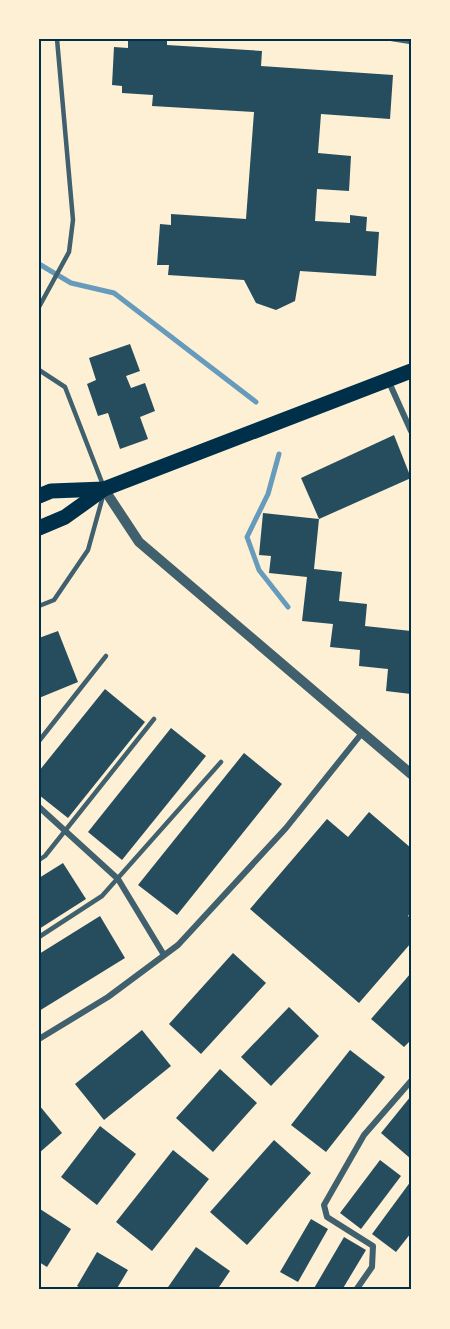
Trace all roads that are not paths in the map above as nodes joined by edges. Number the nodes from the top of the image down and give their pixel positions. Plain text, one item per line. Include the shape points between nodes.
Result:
1 (57, 39) edge
2 (392, 39) edge
3 (411, 42) edge
4 (39, 307) edge
5 (39, 370) edge
6 (411, 371) edge
7 (388, 380) junction
8 (411, 431) edge
9 (104, 489) junction
10 (39, 496) edge
11 (39, 528) edge
12 (39, 606) edge
13 (106, 656) dead end
14 (154, 719) dead end
15 (362, 733) junction
16 (39, 741) edge
17 (221, 762) dead end
18 (410, 769) edge
19 (39, 807) edge
20 (65, 831) junction
21 (39, 860) edge
22 (118, 879) junction
23 (39, 937) edge
24 (164, 955) junction
25 (39, 1039) edge
26 (411, 1081) edge
27 (356, 1290) edge

1 - 4 lane via 73,220 69,252
2 - 3 lane
5 - 9 lane via 65,387
6 - 7 highway
7 - 8 street
7 - 9 highway
9 - 10 highway via 51,491
9 - 11 highway via 65,517
9 - 12 lane via 88,550 54,600
9 - 15 street via 139,542
13 - 16 lane
14 - 20 lane
15 - 18 street
15 - 24 street via 286,828 178,945
17 - 22 lane
19 - 20 street
20 - 21 lane
20 - 22 street
22 - 23 lane via 102,896
22 - 24 street
24 - 25 street via 108,997
26 - 27 street via 364,1136 324,1204 327,1217 373,1246 372,1267

